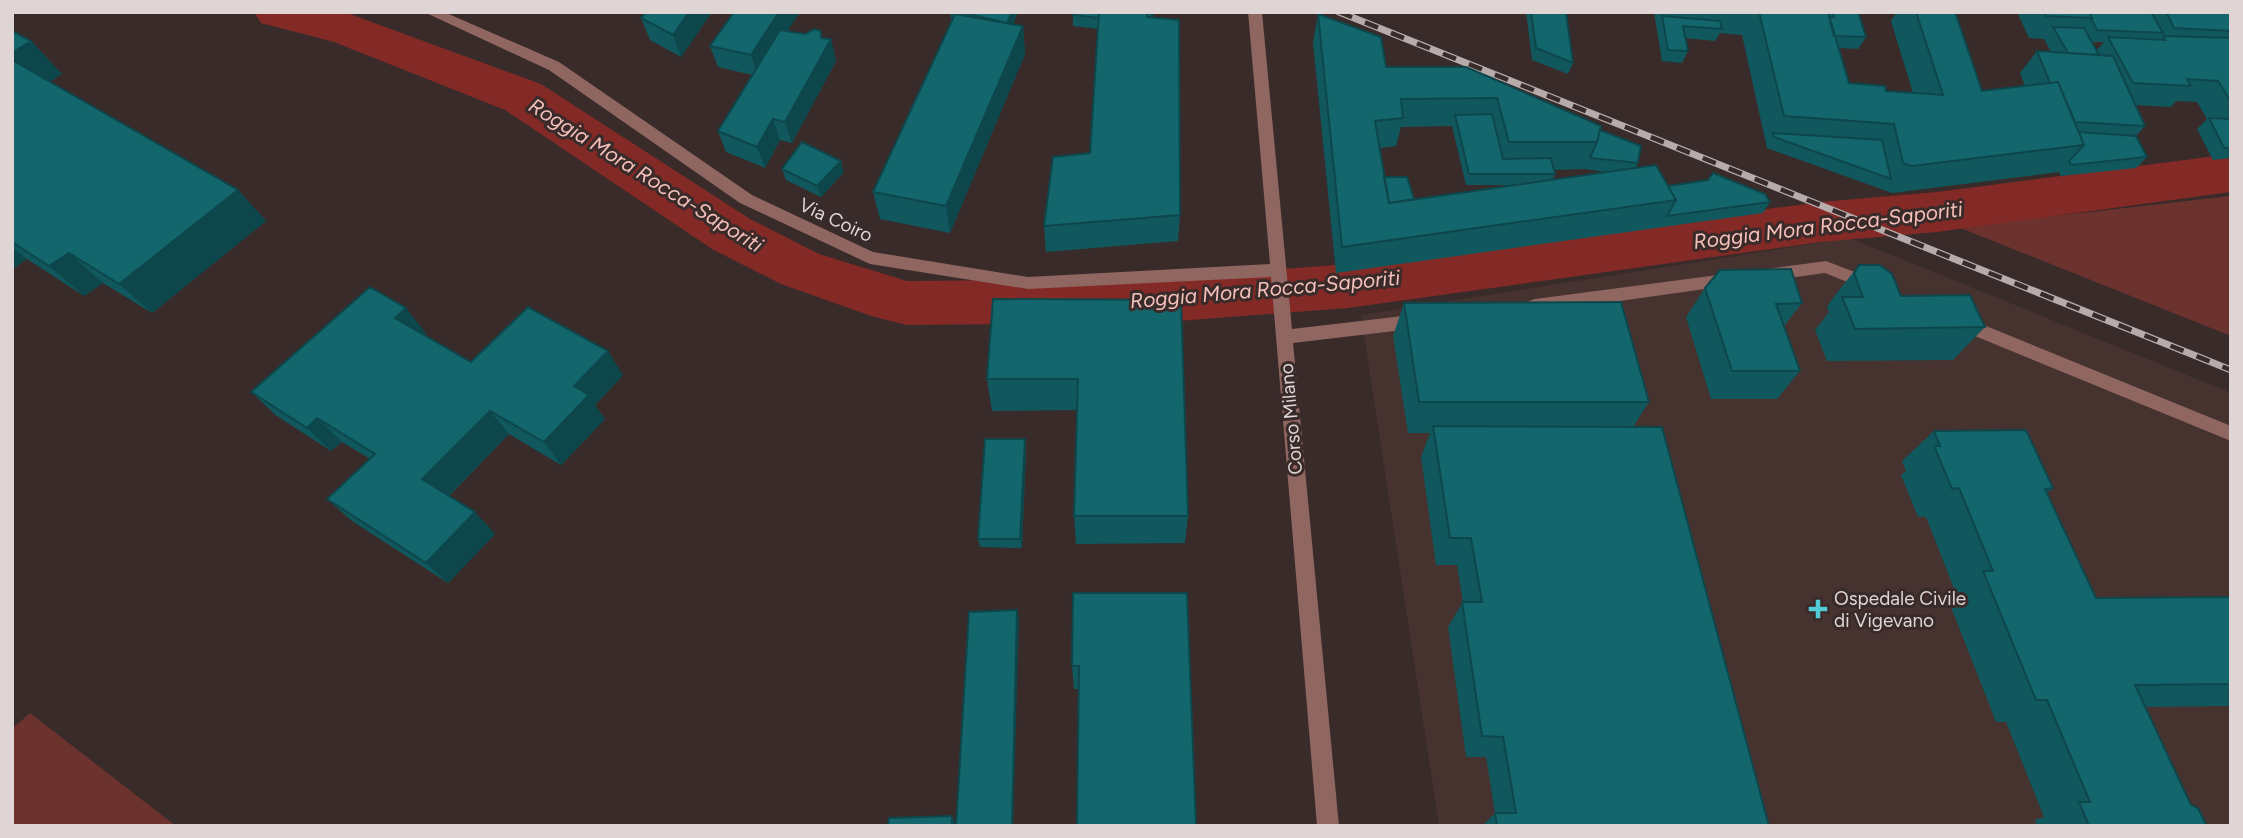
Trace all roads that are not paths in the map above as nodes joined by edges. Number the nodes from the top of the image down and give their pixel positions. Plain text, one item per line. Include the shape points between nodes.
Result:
1 (431, 12) edge
2 (1255, 12) edge
3 (1278, 272) junction
4 (1889, 293) edge
5 (1513, 308) edge
6 (1940, 314) edge
7 (1432, 319) edge
8 (1284, 335) junction
9 (2231, 434) edge
10 (1328, 826) edge

1 - 3 street, Via Coiro via 554,66 746,199 870,258 1028,283
2 - 3 street, Corso Milano
3 - 8 street, Corso Milano
4 - 5 street via 1826,267
6 - 9 street
7 - 8 street
8 - 10 street, Corso Milano

